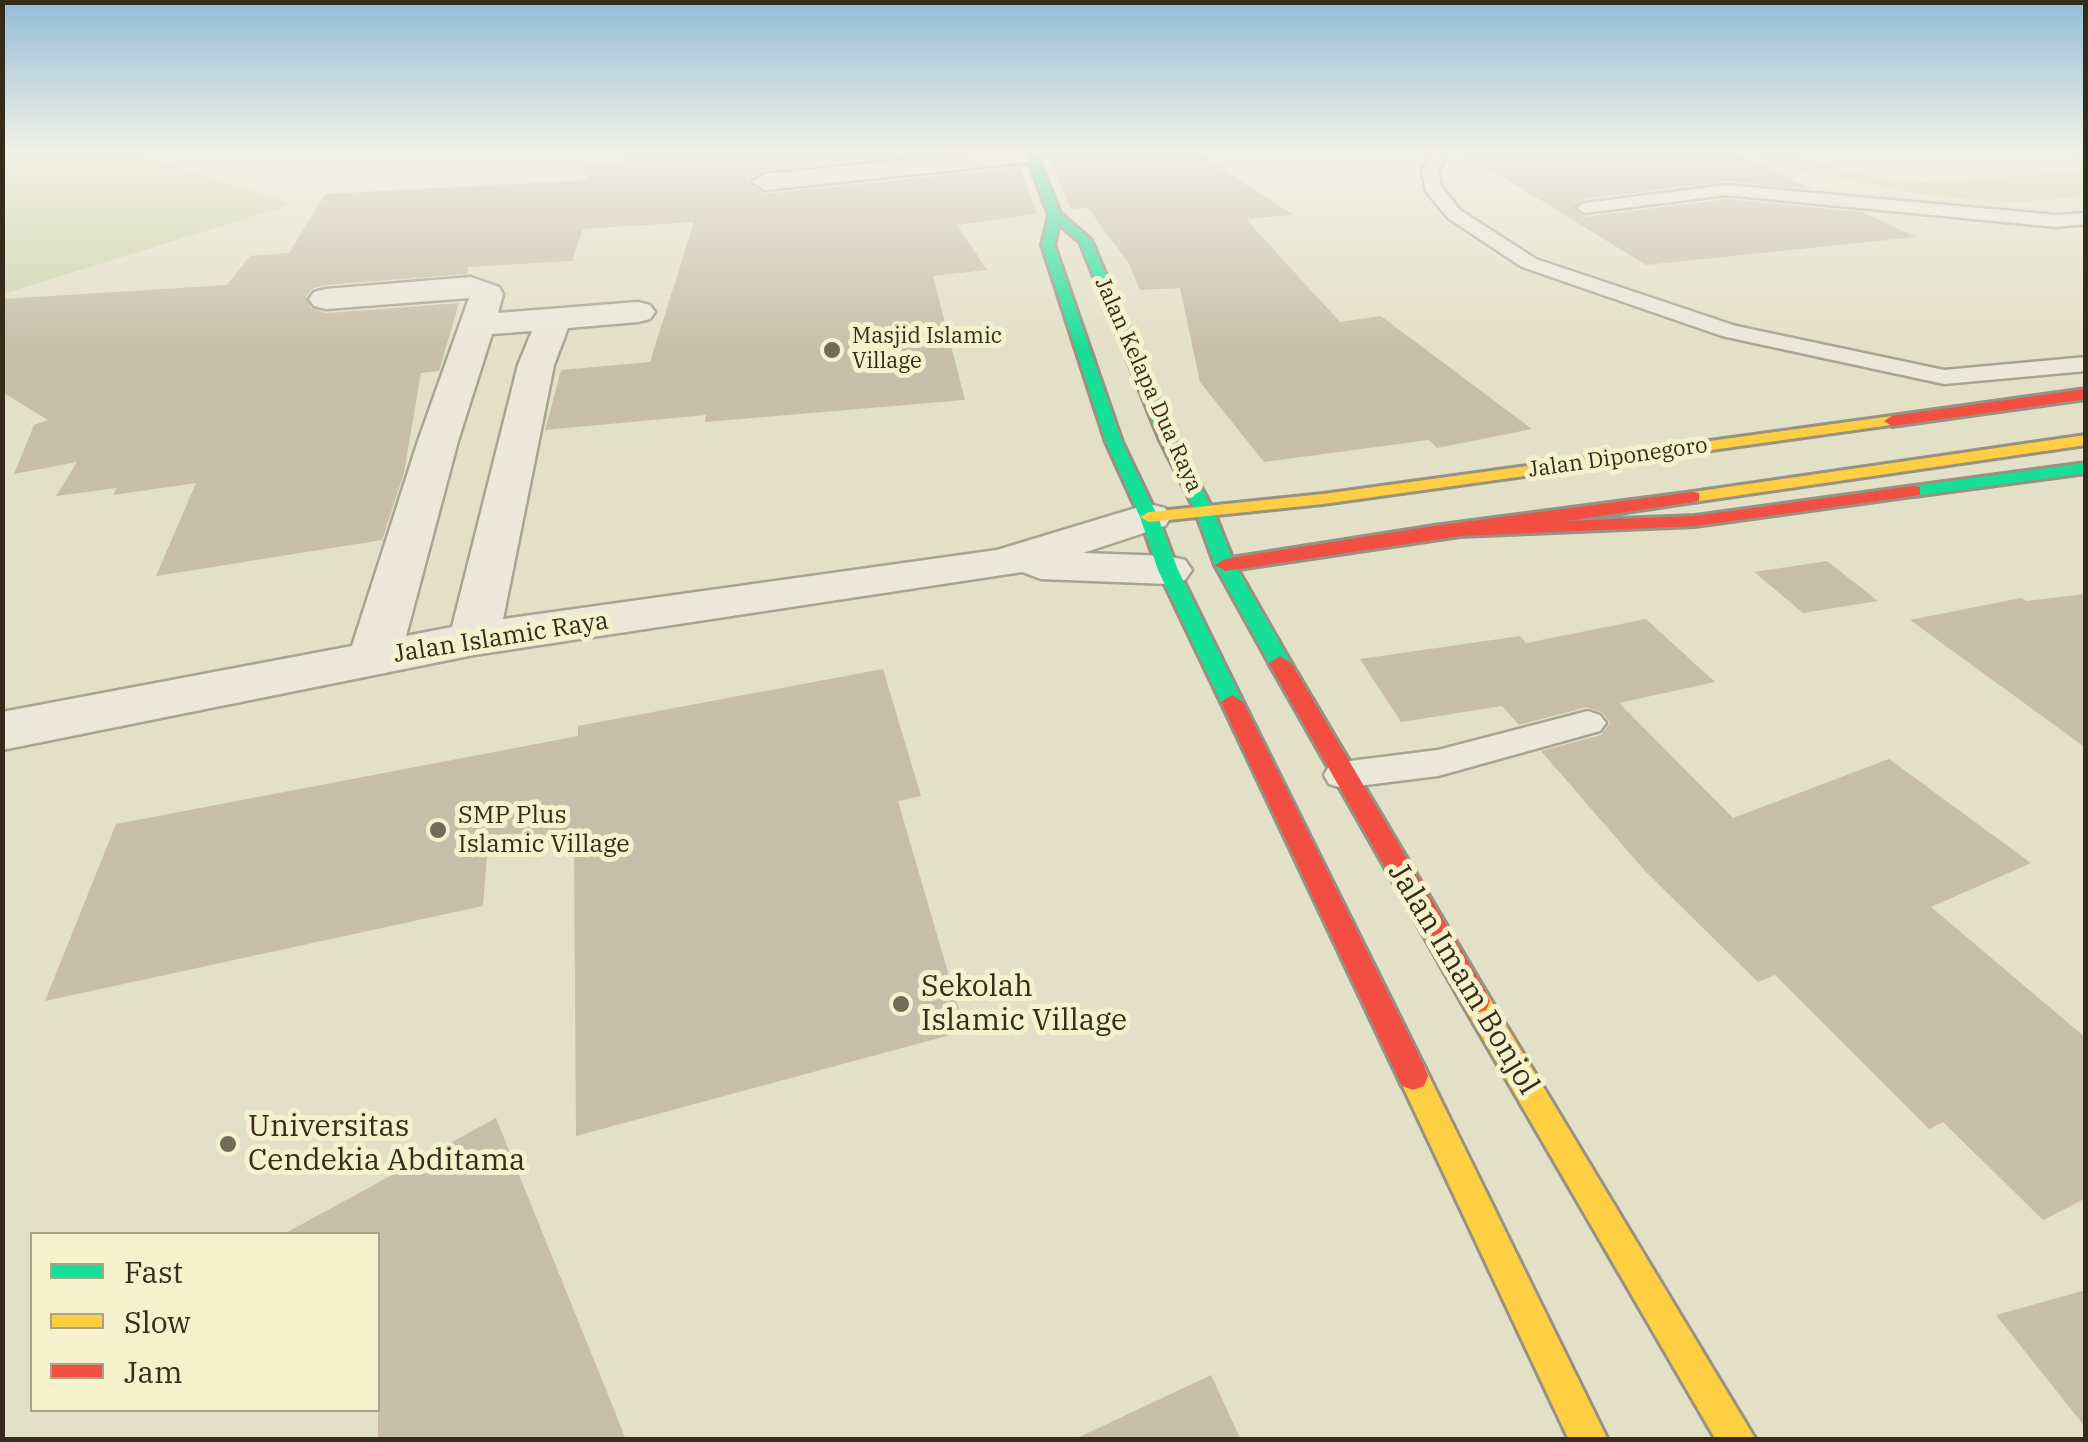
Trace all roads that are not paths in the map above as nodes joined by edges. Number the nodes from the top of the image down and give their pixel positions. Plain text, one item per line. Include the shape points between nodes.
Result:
1 (1055, 216) edge
2 (1057, 216) edge
3 (1458, 216) edge
4 (1997, 216) edge
5 (2086, 218) edge
6 (326, 299) dead end
7 (638, 312) dead end
8 (554, 320) junction
9 (478, 325) junction
10 (1120, 326) junction
11 (1076, 330) junction
12 (2086, 364) edge
13 (2086, 394) edge
14 (2086, 440) edge
15 (2086, 468) edge
16 (1204, 510) junction
17 (1149, 517) junction
18 (1434, 532) junction
19 (1003, 563) junction
20 (1225, 565) junction
21 (1168, 570) junction
22 (474, 639) junction
23 (374, 659) junction
24 (1588, 722) dead end
25 (2, 731) edge
26 (1342, 776) junction
27 (1590, 1440) edge
28 (1737, 1440) edge

1 - 11 main road, Jalan Kelapa Dua Raya via 1048,245
2 - 10 main road, Jalan Kelapa Dua Raya via 1085,240
3 - 12 lane via 1529,263 1730,331 1944,377
4 - 5 lane
6 - 9 street via 471,286 487,294
7 - 8 street
8 - 9 street
8 - 22 street via 536,365
9 - 23 street
10 - 11 main road
10 - 16 main road, Jalan Kelapa Dua Raya
11 - 17 main road, Jalan Kelapa Dua Raya via 1114,442
13 - 16 main road, Jalan Diponegoro
14 - 18 main road, Jalan Diponegoro
15 - 18 main road via 1695,521
16 - 17 main road, Jalan Diponegoro
16 - 20 main road, Jalan Imam Bonjol
17 - 19 street, Jalan Islamic Raya
17 - 21 main road
18 - 20 main road, Jalan Diponegoro
19 - 21 street, Jalan Islamic Raya
19 - 22 street, Jalan Islamic Raya
20 - 26 main road, Jalan Imam Bonjol
21 - 27 main road
22 - 23 street, Jalan Islamic Raya
23 - 25 street, Jalan Islamic Raya
24 - 26 lane via 1438,763
26 - 28 main road, Jalan Imam Bonjol

